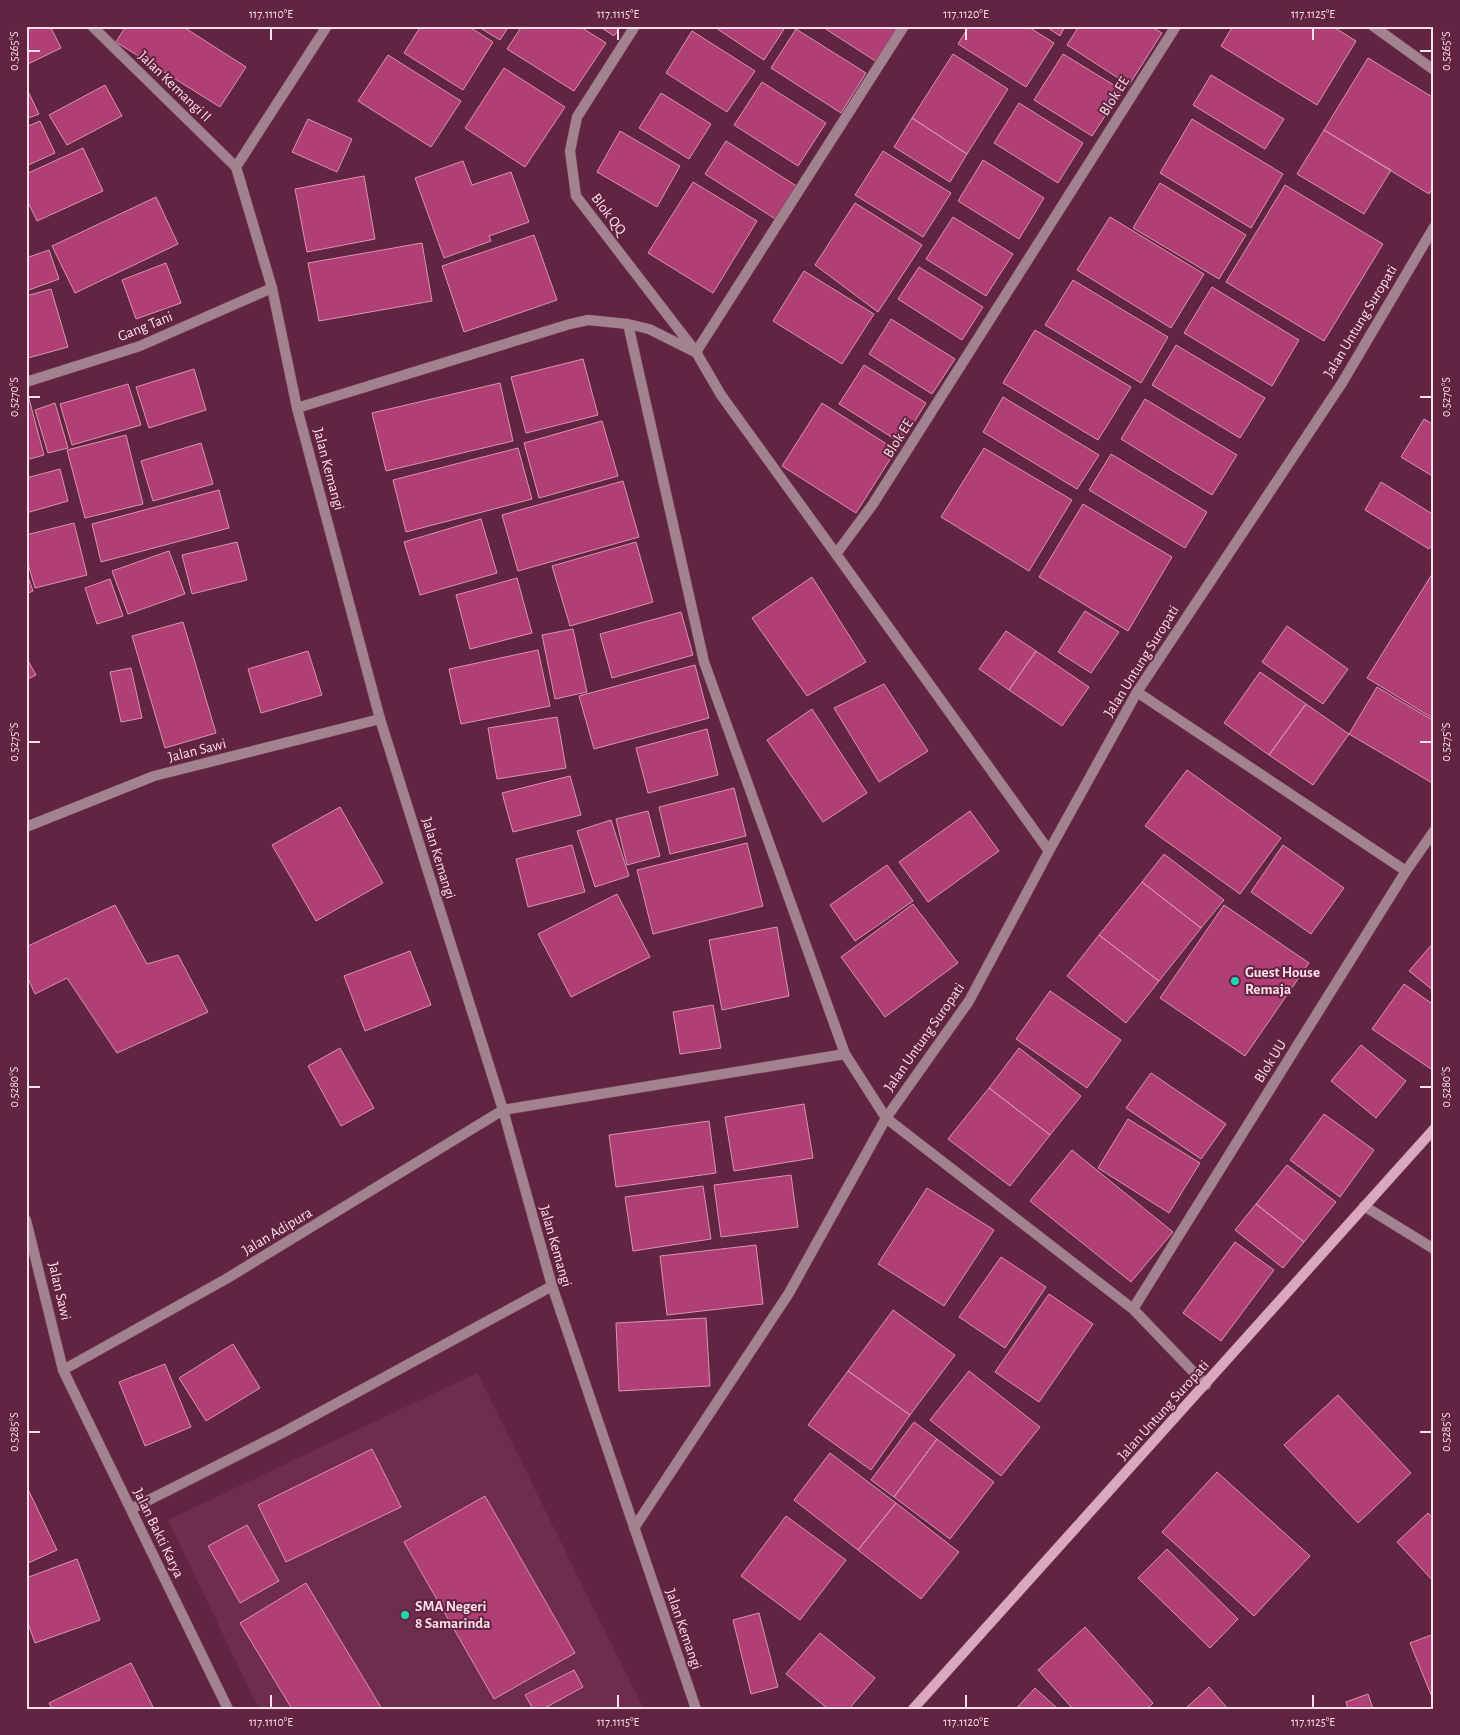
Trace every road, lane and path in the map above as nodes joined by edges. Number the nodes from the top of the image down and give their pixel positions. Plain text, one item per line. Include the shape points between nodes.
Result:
1 (92, 26) edge
2 (327, 26) edge
3 (635, 26) edge
4 (904, 26) edge
5 (1176, 26) edge
6 (1373, 26) edge
7 (1434, 70) edge
8 (236, 167) junction
9 (1434, 228) edge
10 (272, 288) junction
11 (628, 324) junction
12 (696, 352) junction
13 (26, 382) edge
14 (297, 408) junction
15 (836, 554) junction
16 (1137, 692) junction
17 (380, 719) junction
18 (26, 827) edge
19 (1434, 831) edge
20 (1048, 851) junction
21 (1406, 872) junction
22 (845, 1054) junction
23 (503, 1110) junction
24 (886, 1118) junction
25 (1434, 1129) edge
26 (1364, 1206) junction
27 (26, 1220) edge
28 (1434, 1249) edge
29 (552, 1286) junction
30 (1133, 1309) junction
31 (63, 1370) junction
32 (1206, 1385) junction
33 (131, 1509) junction
34 (634, 1528) junction
35 (228, 1709) edge
36 (696, 1709) edge
37 (913, 1709) edge

1 - 8 street, Jalan Kemangi II
2 - 8 street
3 - 12 street, Blok QQ via 577,117 570,151 576,196
4 - 12 street
5 - 15 street, Blok EE via 873,504
6 - 7 street
8 - 10 street, Jalan Kemangi
9 - 16 street, Jalan Untung Suropati via 1342,383
10 - 13 street, Gang Tani via 140,346
10 - 14 street, Jalan Kemangi
11 - 12 street via 649,329
11 - 14 street via 588,320 570,324
11 - 22 street via 704,662
12 - 15 street, Blok QQ via 721,395
14 - 17 street, Jalan Kemangi
15 - 20 street
16 - 20 street, Jalan Untung Suropati
16 - 21 street
17 - 18 street, Jalan Sawi via 154,776
17 - 23 street, Jalan Kemangi
19 - 21 street, Blok UU
20 - 24 street, Jalan Untung Suropati via 969,1001
21 - 30 street, Blok UU
22 - 23 street
22 - 24 street
23 - 29 street, Jalan Kemangi
23 - 31 street, Jalan Adipura via 226,1280
24 - 30 street
24 - 34 street, Jalan Untung Suropati via 789,1293
25 - 26 main road, Jalan Untung Suropati
26 - 28 street
26 - 32 main road, Jalan Untung Suropati
27 - 31 street, Jalan Sawi
29 - 33 street via 284,1432
29 - 34 street, Jalan Kemangi
30 - 32 street
31 - 33 street, Jalan Bakti Karya
32 - 37 main road, Jalan Untung Suropati
33 - 35 street, Jalan Bakti Karya
34 - 36 street, Jalan Kemangi

